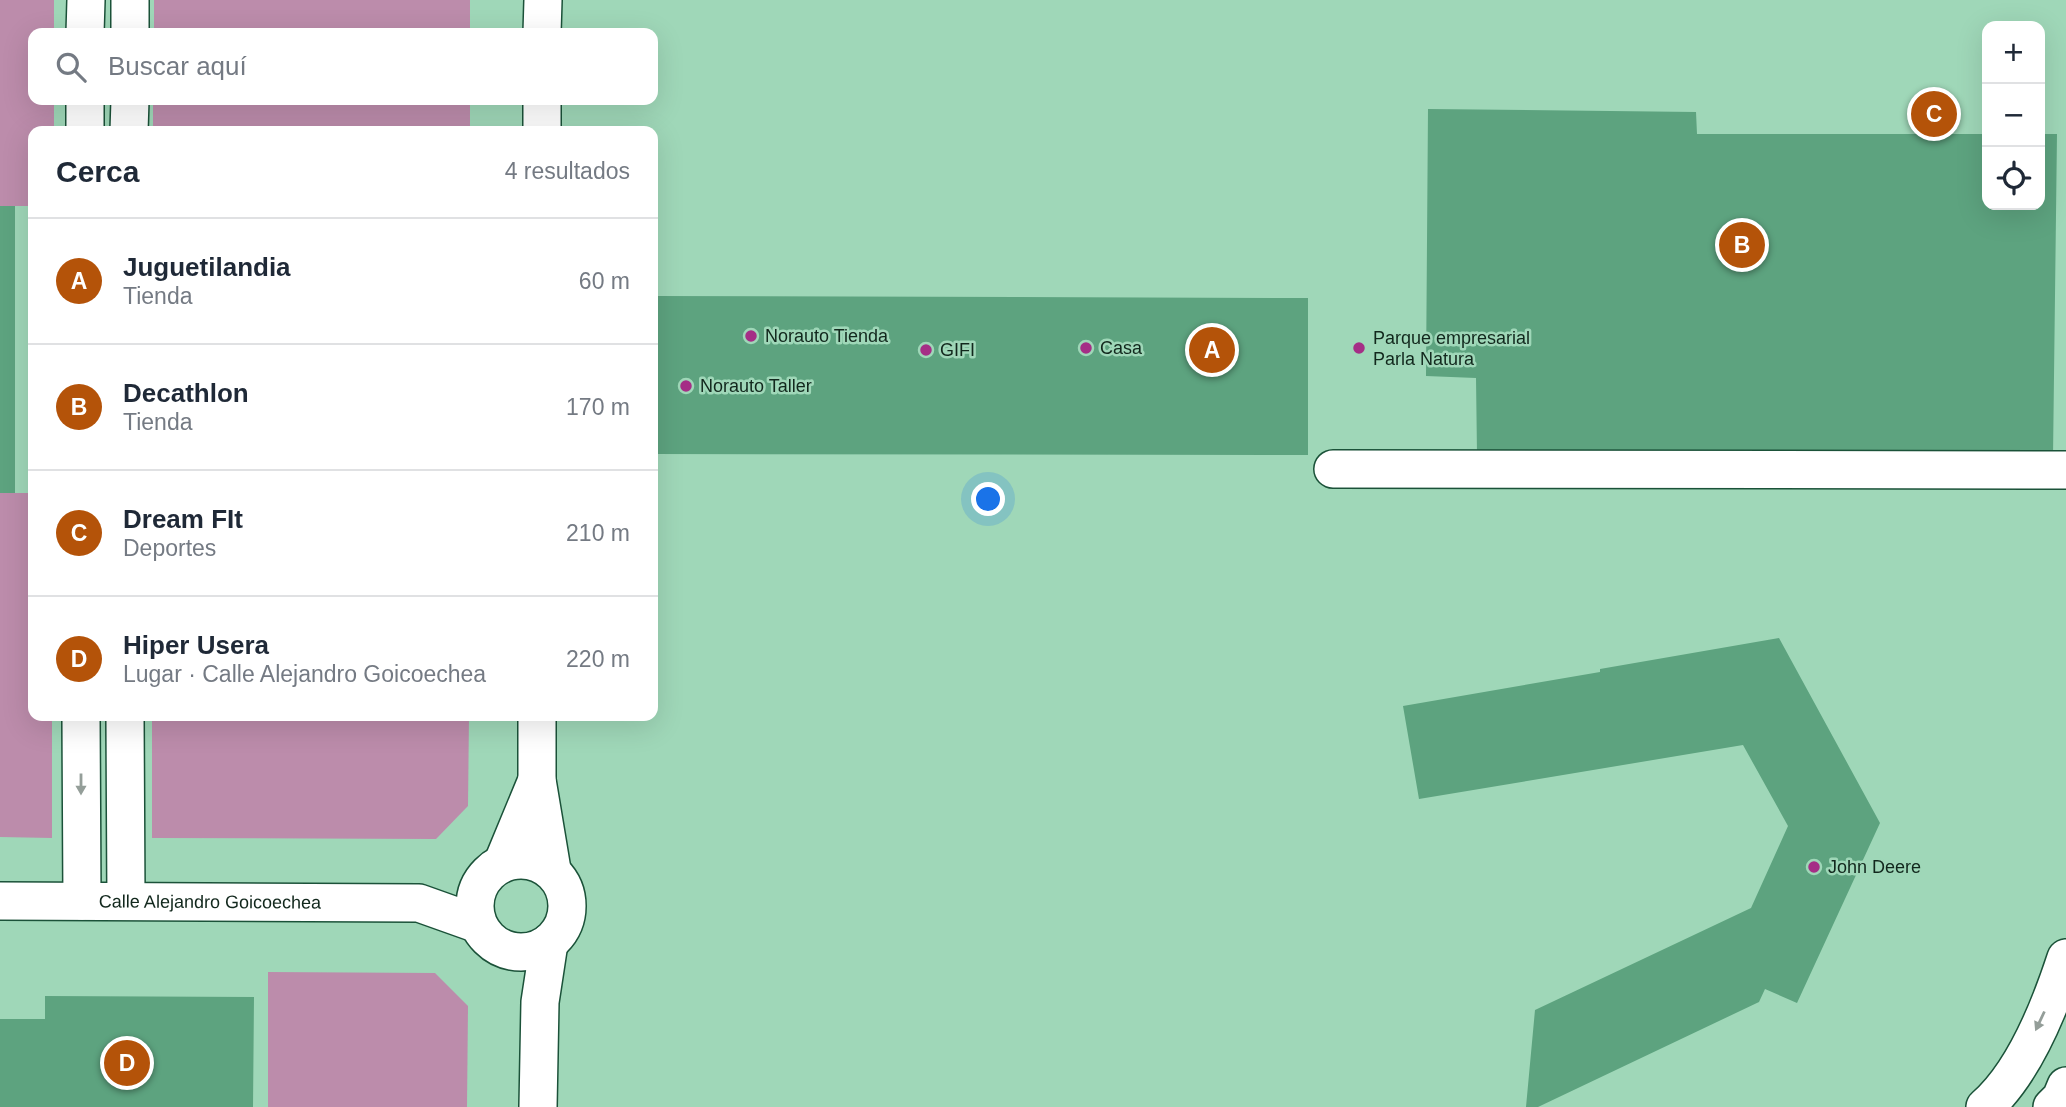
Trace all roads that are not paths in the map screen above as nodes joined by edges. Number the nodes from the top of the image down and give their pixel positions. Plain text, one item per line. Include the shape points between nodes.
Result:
1 (86, 0) edge
2 (130, 0) edge
3 (542, 0) edge
4 (85, 28) edge
5 (130, 28) edge
6 (542, 28) edge
7 (85, 105) edge
8 (130, 105) edge
9 (542, 105) edge
10 (85, 126) edge
11 (130, 126) edge
12 (542, 126) edge
13 (1333, 469) dead end
14 (2066, 470) edge
15 (81, 721) edge
16 (125, 721) edge
17 (537, 721) edge
18 (537, 780) junction
19 (494, 869) junction
20 (552, 870) junction
21 (0, 901) edge
22 (82, 901) junction
23 (127, 901) junction
24 (419, 903) junction
25 (478, 925) junction
26 (534, 948) junction
27 (2066, 958) edge
28 (2066, 1086) edge
29 (538, 1107) edge
30 (1985, 1107) edge
31 (2052, 1107) edge

1 - 4 street
2 - 5 street
3 - 6 street
7 - 10 street
8 - 11 street
9 - 12 street
13 - 14 street
15 -> 22 street
16 - 23 street
17 - 18 street
18 - 19 street
18 - 20 street
19 - 20 street via 534,861
19 - 24 street, Calle Alejandro Goicoechea
19 - 25 street via 475,901
20 - 26 street via 566,893 568,910 561,930
21 - 22 street, Calle Alejandro Goicoechea
22 - 23 street, Calle Alejandro Goicoechea
23 - 24 street, Calle Alejandro Goicoechea
24 - 25 street, Calle Alejandro Goicoechea
25 - 26 street via 496,945
26 - 29 street via 540,1002
27 -> 30 street via 2017,1068
28 - 31 street

